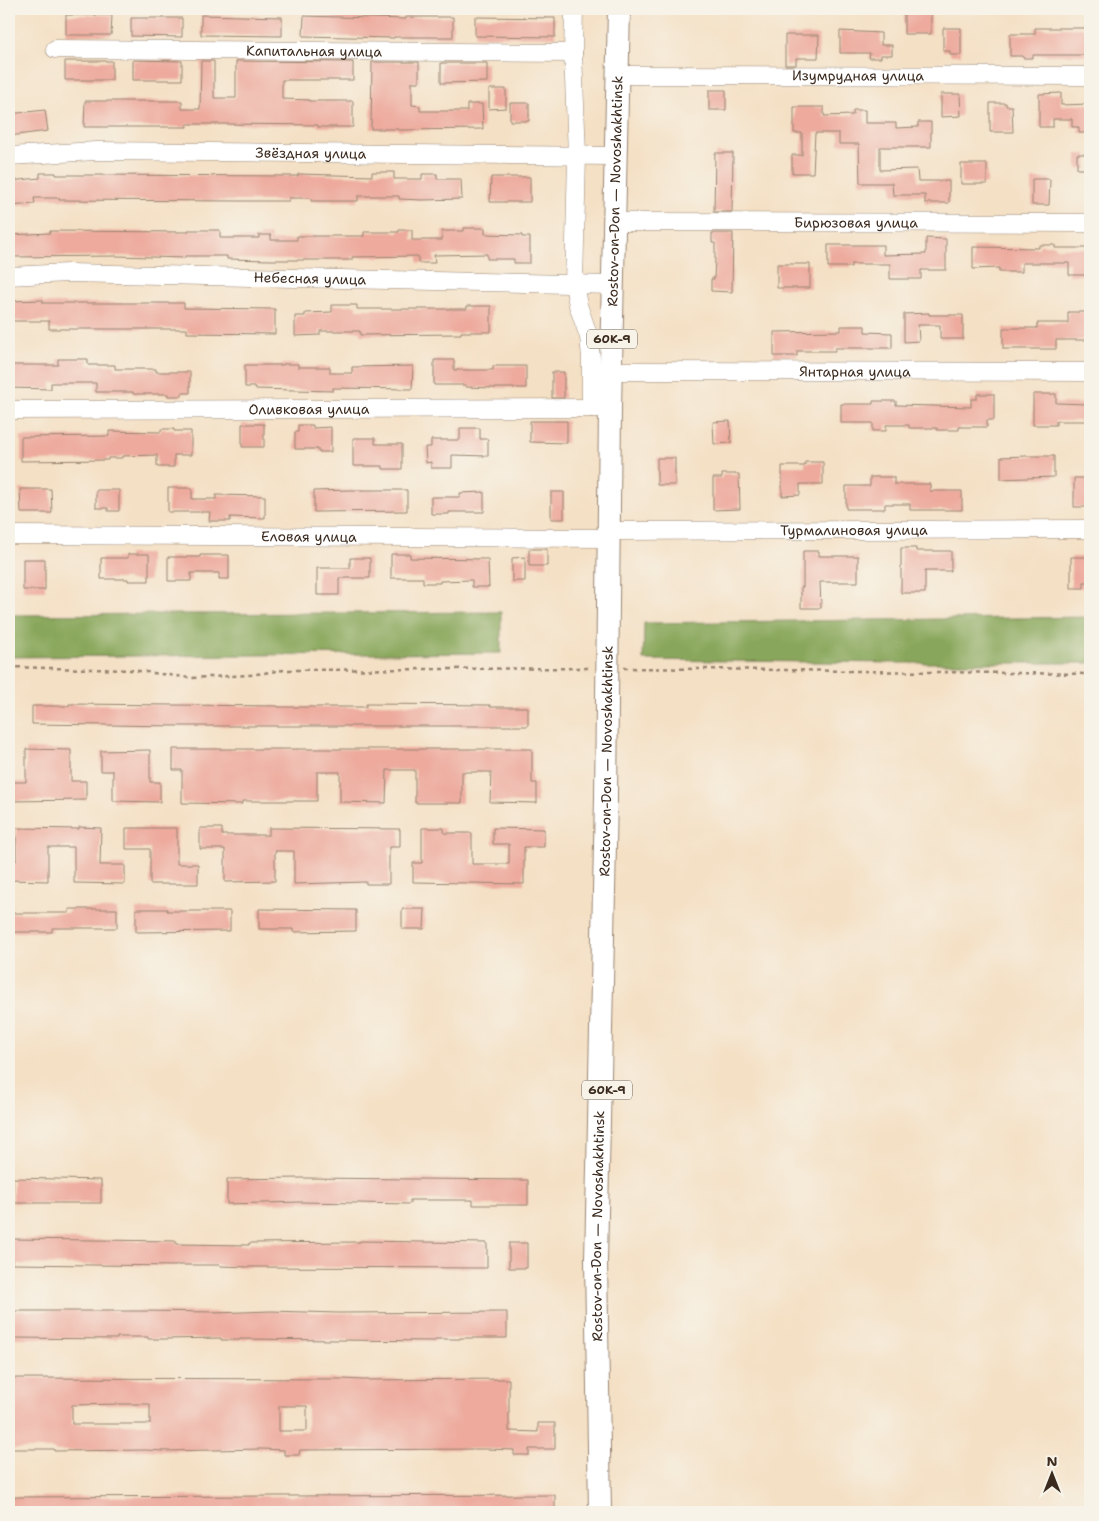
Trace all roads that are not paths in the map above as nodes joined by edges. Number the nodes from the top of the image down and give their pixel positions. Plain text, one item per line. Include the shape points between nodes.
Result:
1 (574, 9) edge
2 (619, 9) edge
3 (625, 9) edge
4 (55, 49) dead end
5 (573, 53) junction
6 (624, 75) junction
7 (1090, 76) edge
8 (577, 155) junction
9 (9, 156) edge
10 (615, 156) junction
11 (621, 222) junction
12 (1090, 223) edge
13 (9, 276) edge
14 (574, 284) junction
15 (613, 285) junction
16 (620, 371) junction
17 (1090, 372) edge
18 (600, 408) junction
19 (9, 410) edge
20 (1090, 529) edge
21 (9, 535) edge
22 (613, 535) junction
23 (611, 668) junction
24 (600, 1512) edge
25 (606, 1512) edge

1 - 5 street
2 - 10 main road, Rostov-on-Don — Novoshakhtinsk / 60К-9
3 - 6 main road, Rostov-on-Don — Novoshakhtinsk / 60К-9
4 - 5 street, Капитальная улица
5 - 8 street
6 - 7 street, Изумрудная улица
6 - 11 main road, Rostov-on-Don — Novoshakhtinsk / 60К-9
8 - 9 street, Звёздная улица via 96,151
8 - 10 street, Звёздная улица
8 - 14 street
10 - 15 main road, Rostov-on-Don — Novoshakhtinsk / 60К-9
11 - 12 street, Бирюзовая улица
11 - 16 main road, Rostov-on-Don — Novoshakhtinsk / 60К-9
13 - 14 street, Небесная улица via 68,273
14 - 15 street, Небесная улица
14 - 18 street via 589,337
15 - 18 main road, Rostov-on-Don — Novoshakhtinsk / 60К-9
16 - 17 street, Янтарная улица
16 - 22 main road, Rostov-on-Don — Novoshakhtinsk / 60К-9
18 - 19 street, Оливковая улица
18 - 22 main road, Rostov-on-Don — Novoshakhtinsk / 60К-9
20 - 22 street, Турмалиновая улица
21 - 22 street, Еловая улица
22 - 23 main road, Rostov-on-Don — Novoshakhtinsk / 60К-9
23 - 24 main road, Rostov-on-Don — Novoshakhtinsk / 60К-9 via 596,1260
23 - 25 main road, Rostov-on-Don — Novoshakhtinsk / 60К-9 via 603,1260

